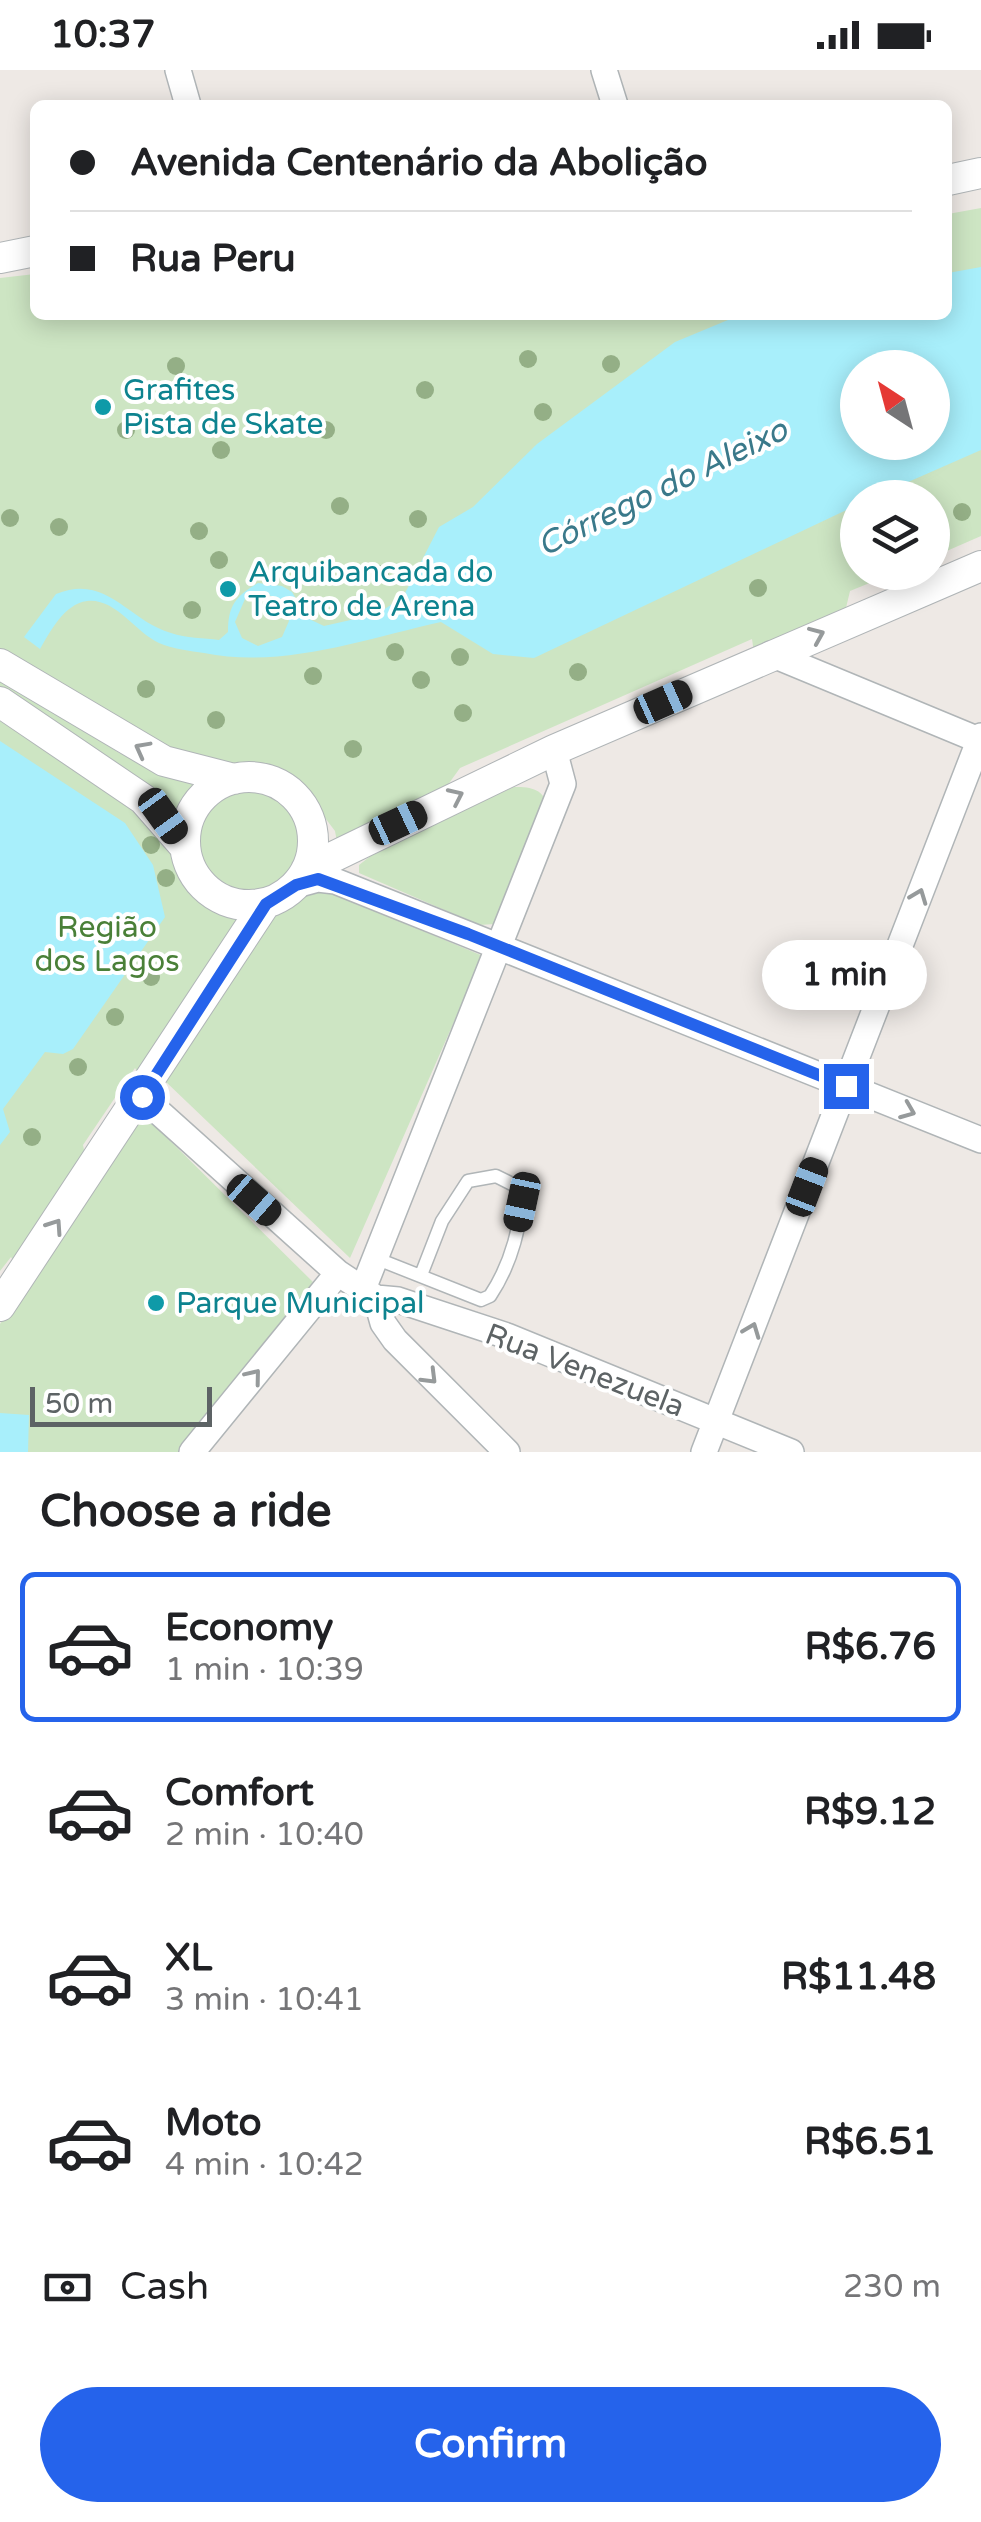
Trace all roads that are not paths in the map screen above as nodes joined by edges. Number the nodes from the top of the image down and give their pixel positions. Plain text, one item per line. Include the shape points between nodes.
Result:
1 (178, 70) edge
2 (604, 70) edge
3 (187, 100) edge
4 (613, 100) edge
5 (981, 173) edge
6 (952, 179) edge
7 (30, 252) edge
8 (0, 258) edge
9 (981, 566) edge
10 (771, 654) junction
11 (0, 664) edge
12 (0, 702) edge
13 (980, 739) edge
14 (554, 750) junction
15 (234, 779) junction
16 (184, 846) junction
17 (301, 878) junction
18 (266, 904) junction
19 (501, 947) junction
20 (846, 1086) junction
21 (142, 1097) junction
22 (981, 1140) edge
23 (376, 1258) junction
24 (338, 1273) junction
25 (421, 1275) junction
26 (370, 1294) junction
27 (0, 1306) edge
28 (716, 1421) junction
29 (192, 1452) edge
30 (507, 1452) edge
31 (704, 1452) edge
32 (790, 1452) edge

1 - 3 street
2 - 4 street
5 - 6 street
7 - 8 street
10 -> 9 street
10 - 13 street
10 - 14 street
15 -> 11 street via 164,761
12 - 16 street via 143,799
20 -> 13 street
17 -> 14 street
14 - 19 street via 563,784
15 - 16 street via 197,804
15 - 17 street via 278,784 300,803 312,830
16 - 18 street via 211,894 246,906
17 - 18 street
17 - 19 street via 335,882
18 - 21 street
19 - 20 street
19 - 23 street
20 -> 22 street
28 -> 20 street
21 - 24 street
27 -> 21 street
23 - 25 lane
23 - 26 street
24 - 26 street
29 -> 24 street
25 - 25 lane via 442,1221 468,1181 496,1176 516,1186 522,1202 518,1224 490,1296 481,1300
26 - 28 street, Rua Venezuela via 507,1336
26 -> 30 street via 395,1340
28 - 31 street
28 - 32 street, Rua Venezuela

